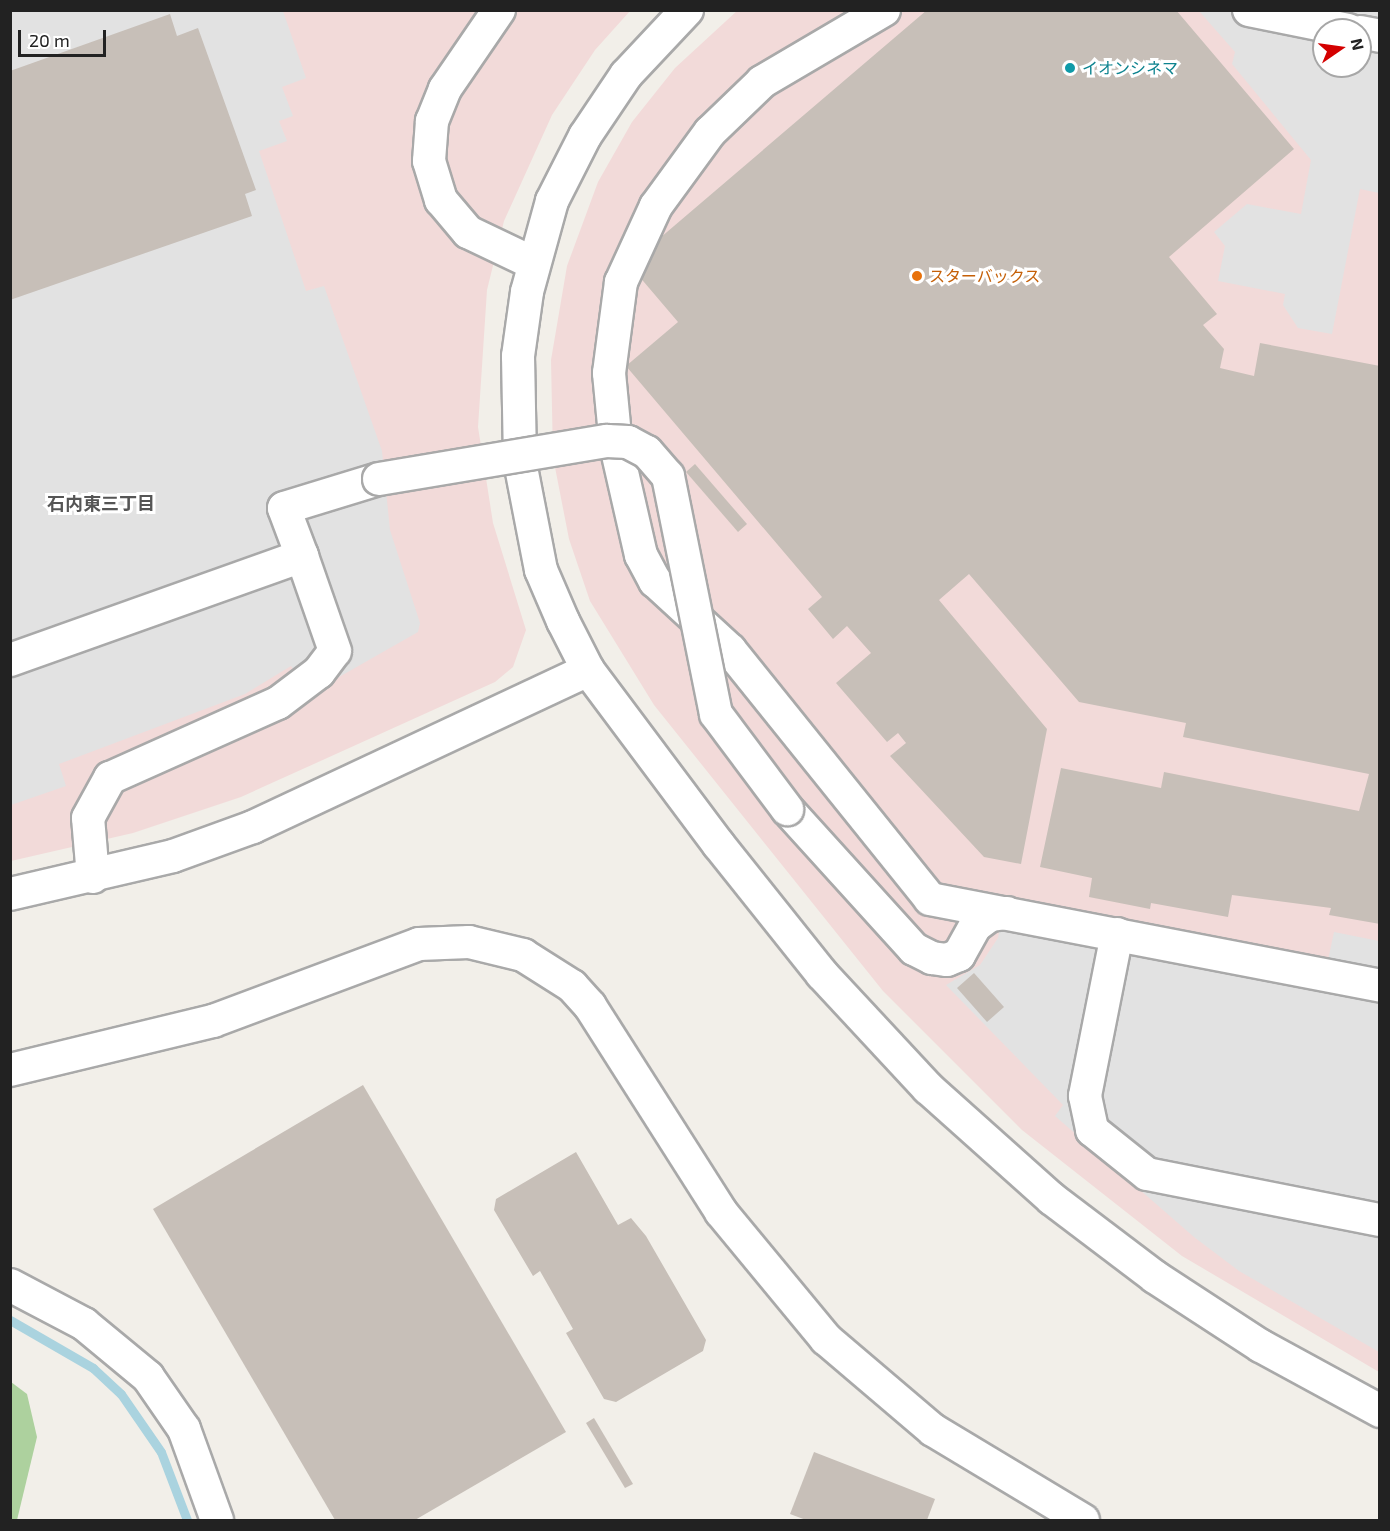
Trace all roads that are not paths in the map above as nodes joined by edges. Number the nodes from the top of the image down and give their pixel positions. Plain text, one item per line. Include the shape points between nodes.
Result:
1 (499, 10) edge
2 (687, 10) edge
3 (884, 10) edge
4 (1249, 10) edge
5 (1312, 23) edge
6 (533, 262) junction
7 (302, 556) junction
8 (10, 660) edge
9 (588, 670) junction
10 (93, 877) junction
11 (10, 894) edge
12 (1006, 913) junction
13 (1117, 934) junction
14 (1380, 986) edge
15 (10, 1070) edge
16 (1380, 1220) edge
17 (10, 1286) edge
18 (1380, 1411) edge
19 (218, 1521) edge
20 (1083, 1521) edge

1 - 6 street via 445,88 432,121 429,161 441,200 468,231
2 - 6 street via 604,104 552,201
3 - 12 street via 762,82 710,132 656,207 621,282 609,373 616,446 641,555 655,581 730,650 930,899
4 - 5 street
6 - 9 street via 518,356 520,462 541,570
7 - 8 street
7 - 10 street via 328,618 334,651 319,672 278,704 110,778 88,818
7 - 12 street, bridge via 284,508 379,479 607,441 628,442 647,452 668,476 716,714 787,809 914,949 947,960 958,955 975,926
9 - 10 street via 253,827
9 - 18 street via 822,974 892,1052 972,1129 1155,1277 1261,1346
10 - 11 street
12 - 13 street
13 - 14 street
13 - 16 street via 1084,1095 1092,1130 1147,1174
15 - 20 street via 213,1022 420,944 470,942 523,955 572,986 590,1006 721,1212 826,1339 933,1430
17 - 19 street via 98,1333 148,1377 184,1429

